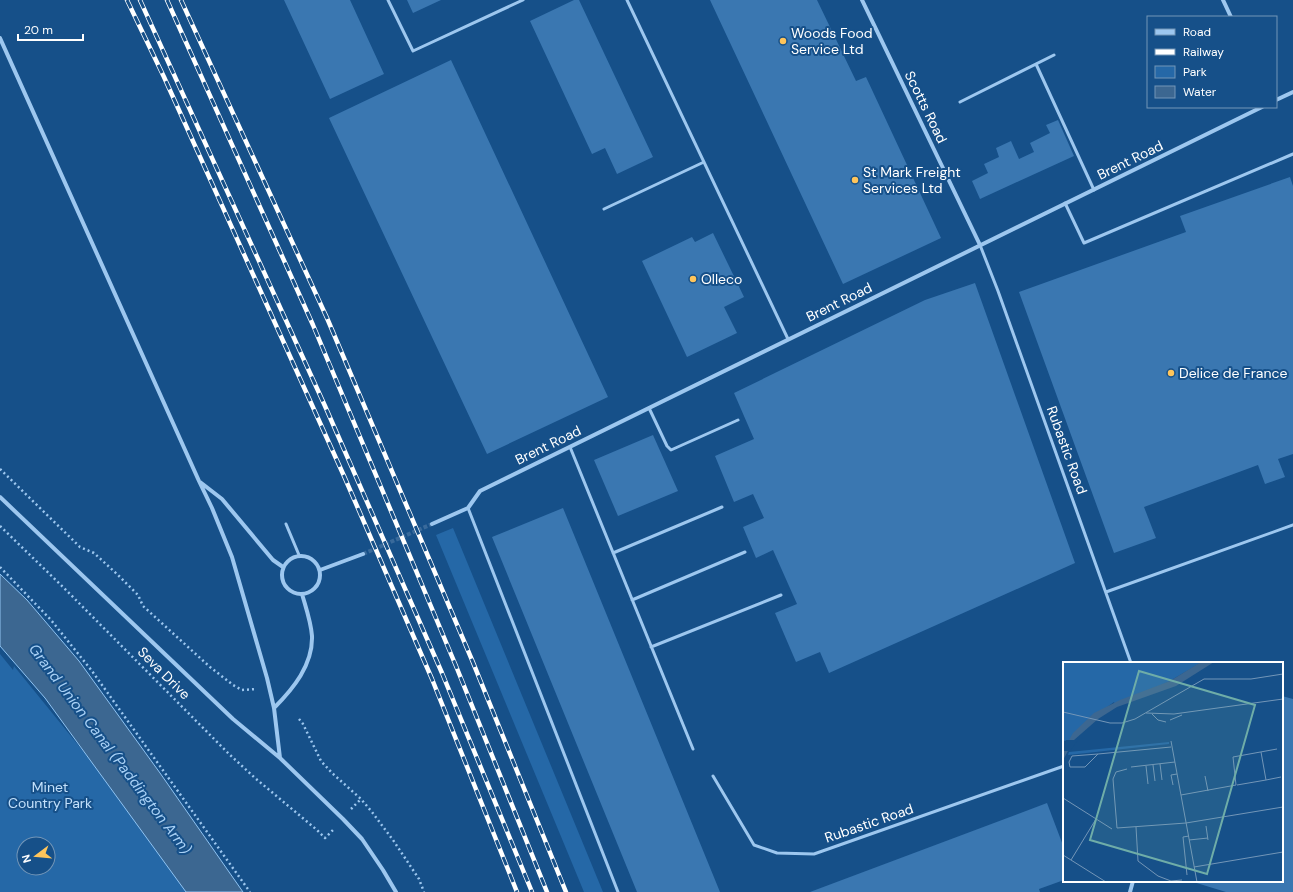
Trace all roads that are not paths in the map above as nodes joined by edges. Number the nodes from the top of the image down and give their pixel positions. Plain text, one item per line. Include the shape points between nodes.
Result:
1 (388, 0) edge
2 (523, 0) edge
3 (627, 0) edge
4 (862, 0) edge
5 (1223, 0) edge
6 (1231, 16) edge
7 (0, 38) edge
8 (1054, 55) dead end
9 (1036, 64) junction
10 (1293, 92) edge
11 (1277, 100) edge
12 (960, 102) dead end
13 (1260, 108) edge
14 (1293, 154) edge
15 (704, 162) junction
16 (1094, 190) junction
17 (1065, 203) junction
18 (604, 209) dead end
19 (980, 246) junction
20 (788, 339) junction
21 (649, 408) junction
22 (738, 420) dead end
23 (570, 447) junction
24 (198, 481) junction
25 (0, 497) edge
26 (722, 507) dead end
27 (468, 508) junction
28 (286, 524) dead end
29 (432, 524) tunnel mouth
30 (1293, 526) edge
31 (745, 552) dead end
32 (613, 553) junction
33 (363, 554) tunnel mouth
34 (299, 555) junction
35 (283, 567) junction
36 (320, 570) junction
37 (1106, 592) junction
38 (302, 594) junction
39 (781, 595) dead end
40 (632, 600) junction
41 (651, 647) junction
42 (1131, 662) edge
43 (274, 708) junction
44 (693, 749) dead end
45 (280, 758) junction
46 (1063, 766) edge
47 (713, 776) dead end
48 (1133, 882) edge
49 (396, 892) edge
50 (618, 892) edge
51 (1130, 892) edge

1 - 2 lane via 413,51
3 - 15 lane
4 - 19 street, Scotts Road
5 - 6 street
7 - 24 street
8 - 9 lane
9 - 12 lane
9 - 16 lane
10 - 11 street
13 - 16 street, Brent Road
14 - 17 lane via 1084,243
15 - 18 lane
15 - 20 lane
16 - 17 street, Brent Road
17 - 19 street, Brent Road
19 - 20 street, Brent Road
19 - 37 lane, Rubastic Road
20 - 21 street, Brent Road
21 - 22 lane via 671,450
21 - 23 street, Brent Road
23 - 27 street, Brent Road via 480,491
23 - 32 lane
24 - 35 street via 222,499 273,560
24 - 43 street via 232,557
25 - 45 street, Seva Drive via 233,719
26 - 32 lane
27 - 29 street
27 - 50 lane
28 - 34 lane
30 - 37 lane
31 - 40 lane
32 - 40 lane
33 - 36 street
34 - 35 street via 292,557
34 - 36 street via 314,561
35 - 38 street via 282,580 285,586 296,594
36 - 38 street via 318,584 309,593
37 - 42 lane, Rubastic Road
38 - 43 street via 309,615 312,637 309,658 297,682
39 - 41 lane
40 - 41 lane
41 - 44 lane
43 - 45 street
45 - 49 street, Seva Drive via 362,839
46 - 47 lane, Rubastic Road via 814,854 777,853 754,845
48 - 51 street

